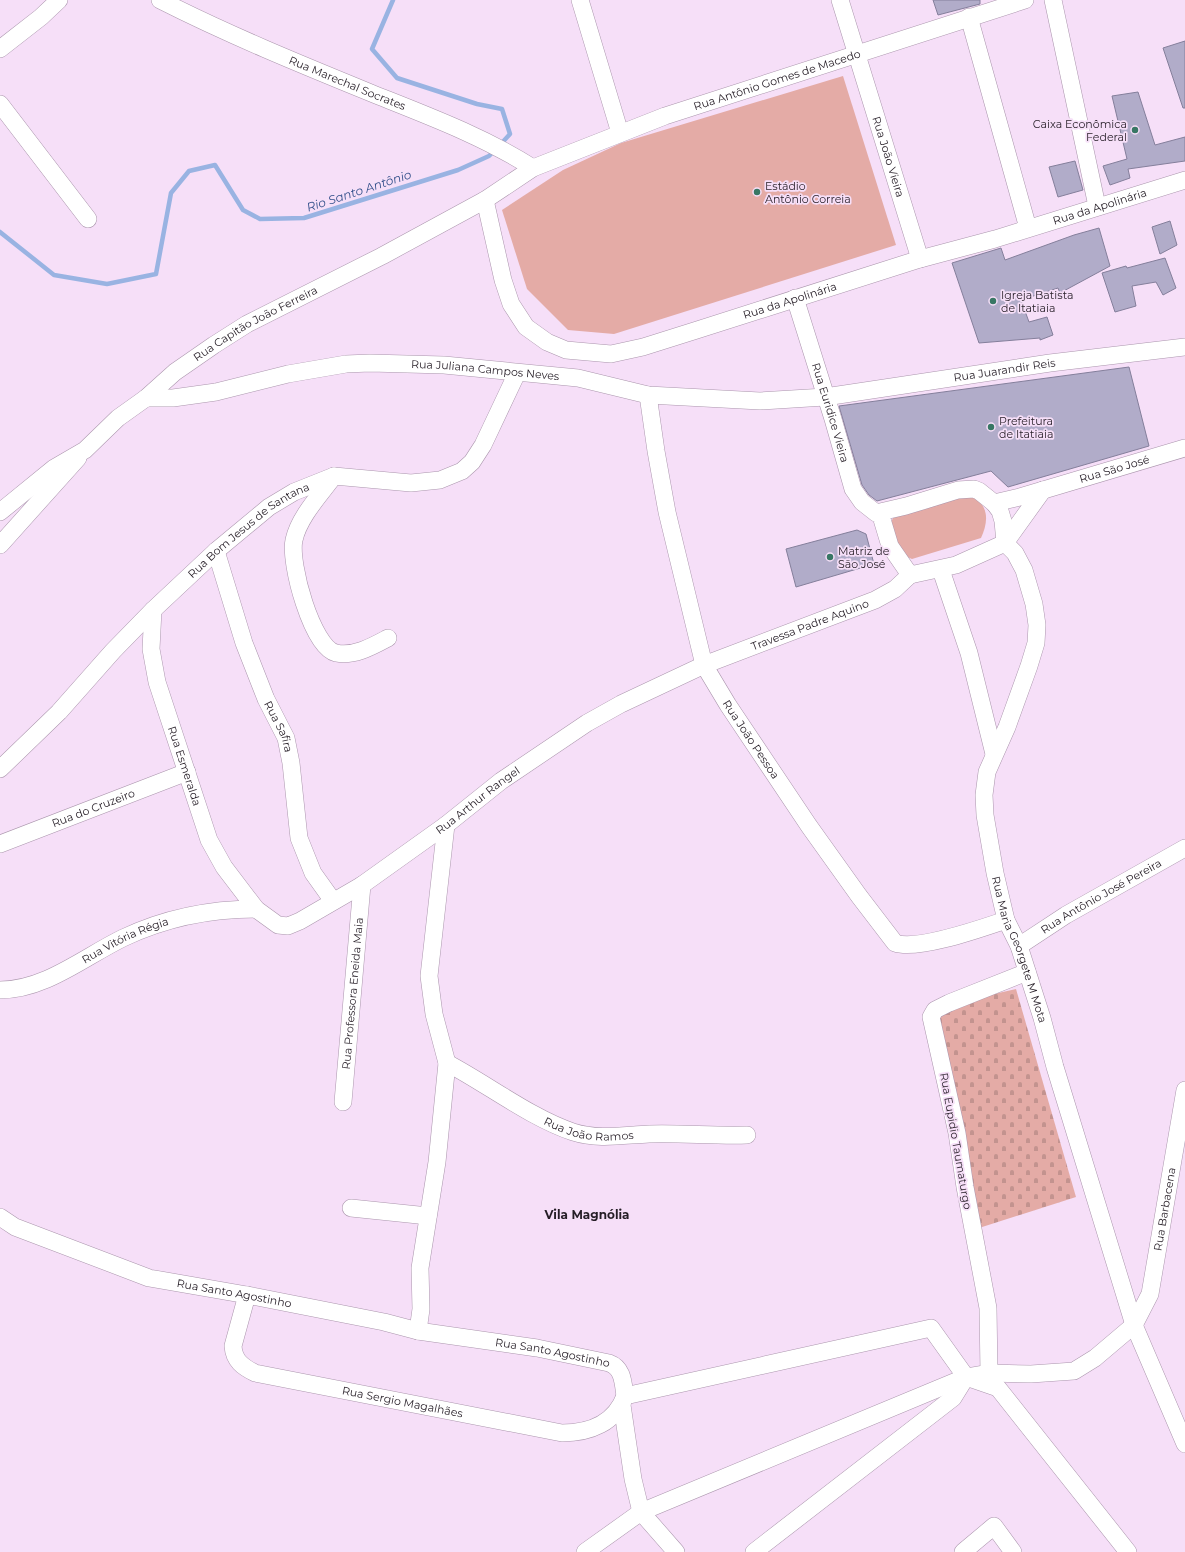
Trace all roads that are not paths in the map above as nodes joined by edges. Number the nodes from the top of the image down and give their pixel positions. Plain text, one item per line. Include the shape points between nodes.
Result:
1 (58, 0) edge
2 (160, 0) edge
3 (580, 0) edge
4 (840, 0) edge
5 (1025, 0) edge
6 (1052, 0) edge
7 (969, 17) junction
8 (0, 49) edge
9 (856, 54) junction
10 (0, 104) edge
11 (620, 133) junction
12 (533, 168) junction
13 (1185, 180) edge
14 (485, 200) junction
15 (1096, 206) junction
16 (88, 219) dead end
17 (1028, 228) junction
18 (920, 259) junction
19 (795, 298) junction
20 (1185, 347) edge
21 (517, 373) junction
22 (648, 396) junction
23 (825, 397) junction
24 (146, 398) junction
25 (1185, 448) edge
26 (85, 450) junction
27 (334, 476) junction
28 (1043, 490) junction
29 (994, 503) junction
30 (0, 512) edge
31 (882, 512) junction
32 (1005, 543) junction
33 (0, 545) edge
34 (216, 551) junction
35 (941, 570) junction
36 (910, 575) junction
37 (153, 610) junction
38 (388, 638) dead end
39 (704, 664) junction
40 (994, 754) junction
41 (0, 769) edge
42 (187, 772) junction
43 (446, 825) junction
44 (0, 844) edge
45 (1185, 848) edge
46 (362, 884) junction
47 (333, 901) junction
48 (256, 909) junction
49 (1006, 920) junction
50 (1019, 946) junction
51 (1027, 972) junction
52 (0, 990) edge
53 (448, 1063) junction
54 (1185, 1090) edge
55 (343, 1102) dead end
56 (747, 1135) dead end
57 (1180, 1148) edge
58 (1185, 1164) edge
59 (351, 1208) dead end
60 (428, 1216) junction
61 (0, 1217) edge
62 (247, 1295) junction
63 (1134, 1325) junction
64 (418, 1331) junction
65 (989, 1373) junction
66 (966, 1377) junction
67 (623, 1400) junction
68 (1183, 1434) edge
69 (641, 1512) junction
70 (585, 1552) edge
71 (676, 1552) edge
72 (754, 1552) edge
73 (963, 1552) edge
74 (1013, 1552) edge
75 (1128, 1552) edge

1 - 8 street via 41,17
2 - 12 street, Rua Marechal Socrates via 276,55 481,139
3 - 11 street
4 - 9 street, Rua João Vieira
5 - 7 street, Rua Antônio Gomes de Macedo
6 - 15 street
7 - 9 street, Rua Antônio Gomes de Macedo
7 - 17 street
9 - 11 street, Rua Antônio Gomes de Macedo
9 - 18 street, Rua João Vieira
10 - 16 street
11 - 12 street, Rua Antônio Gomes de Macedo
12 - 14 street, Rua Capitão João Ferreira
13 - 15 street, Rua da Apolinária
14 - 19 street, Rua da Apolinária via 501,273 511,304 526,327 547,342 566,350 612,354
14 - 24 street, Rua Capitão João Ferreira via 382,256 247,324 175,372
15 - 17 street, Rua da Apolinária
17 - 18 street, Rua da Apolinária
18 - 19 street, Rua da Apolinária
19 - 23 street, Rua Euridice Vieira
20 - 23 street, Rua Juarandir Reis via 1050,363
21 - 22 street, Rua Juliana Campos Neves via 578,378
21 - 24 street, Rua Juliana Campos Neves via 444,365 364,363 288,374 216,392 173,398
21 - 27 street, Rua Bom Jesus de Santana via 484,445 462,471 440,480 411,483
22 - 23 street, Rua Juliana Campos Neves via 760,401
22 - 39 street, Rua João Pessoa via 667,512
23 - 31 street, Rua Euridice Vieira via 853,489 872,511
24 - 26 street, Rua Capitão João Ferreira via 118,418
25 - 28 street, Rua São José
26 - 30 street, Rua Capitão João Ferreira via 54,468
26 - 33 street
27 - 34 street, Rua Bom Jesus de Santana via 294,492 269,507
27 - 38 street via 301,523 293,542 294,568 302,596 316,632 328,650 343,654 358,651
28 - 29 street, Rua São José
28 - 32 street
29 - 31 street via 979,491 967,489
29 - 32 street via 1003,521
31 - 36 street via 890,546
32 - 35 street
32 - 40 street, Rua Maria Georgete M Mota via 1015,553 1024,570 1037,625 1036,643 1029,666
34 - 37 street, Rua Bom Jesus de Santana
34 - 47 street, Rua Safira via 244,643 266,699 286,738 299,838 313,873
35 - 36 street
35 - 40 street via 969,653
36 - 39 street, Travessa Padre Aquino via 895,589 875,600
37 - 41 street, Rua Bom Jesus de Santana via 60,712
37 - 42 street, Rua Esmeralda via 151,649 157,682
39 - 43 street, Rua Arthur Rangel via 586,723 501,781
39 - 49 street, Rua João Pessoa via 809,826 895,943 903,945 938,940
40 - 49 street, Rua Maria Georgete M Mota via 987,772 985,815
42 - 44 street, Rua do Cruzeiro
42 - 48 street, Rua Esmeralda via 209,840 224,868
43 - 46 street, Rua Arthur Rangel
43 - 53 street via 429,976 434,1014
45 - 50 street, Rua Antônio José Pereira via 1079,907
46 - 47 street, Rua Arthur Rangel
46 - 55 street, Rua Professora Eneida Maia
47 - 48 street, Rua Arthur Rangel via 288,926 278,925
48 - 52 street, Rua Vitória Régia via 226,909 173,919 122,938 40,982 21,988
49 - 50 street, Rua Maria Georgete M Mota
50 - 51 street, Rua Maria Georgete M Mota
51 - 63 street, Rua Maria Georgete M Mota
51 - 65 street, Rua Eupidio Taumaturgo via 949,1002 935,1010 930,1017 957,1133 988,1308
53 - 56 street, Rua João Ramos via 540,1117 585,1135
53 - 60 street
54 - 57 street, Rua Barbacena
57 - 58 street
57 - 63 street, Rua Barbacena via 1150,1294
59 - 60 street
60 - 64 street via 420,1268 421,1309
61 - 62 street, Rua Santo Agostinho via 14,1227 149,1278
62 - 64 street, Rua Santo Agostinho
62 - 67 street, Rua Sergio Magalhães via 233,1346 234,1354 242,1365 255,1373 562,1433 598,1427 609,1420
63 - 65 street via 1095,1358 1074,1371
63 - 68 street, Rua Maria Georgete M Mota
64 - 67 street, Rua Santo Agostinho via 537,1348 609,1363 617,1366 619,1370
65 - 66 street
66 - 67 street via 931,1328
66 - 69 street
66 - 72 street via 953,1398
66 - 75 street via 998,1388
67 - 69 street, Rua Santo Agostinho via 633,1479
69 - 70 street
69 - 71 street
73 - 74 street via 994,1526

